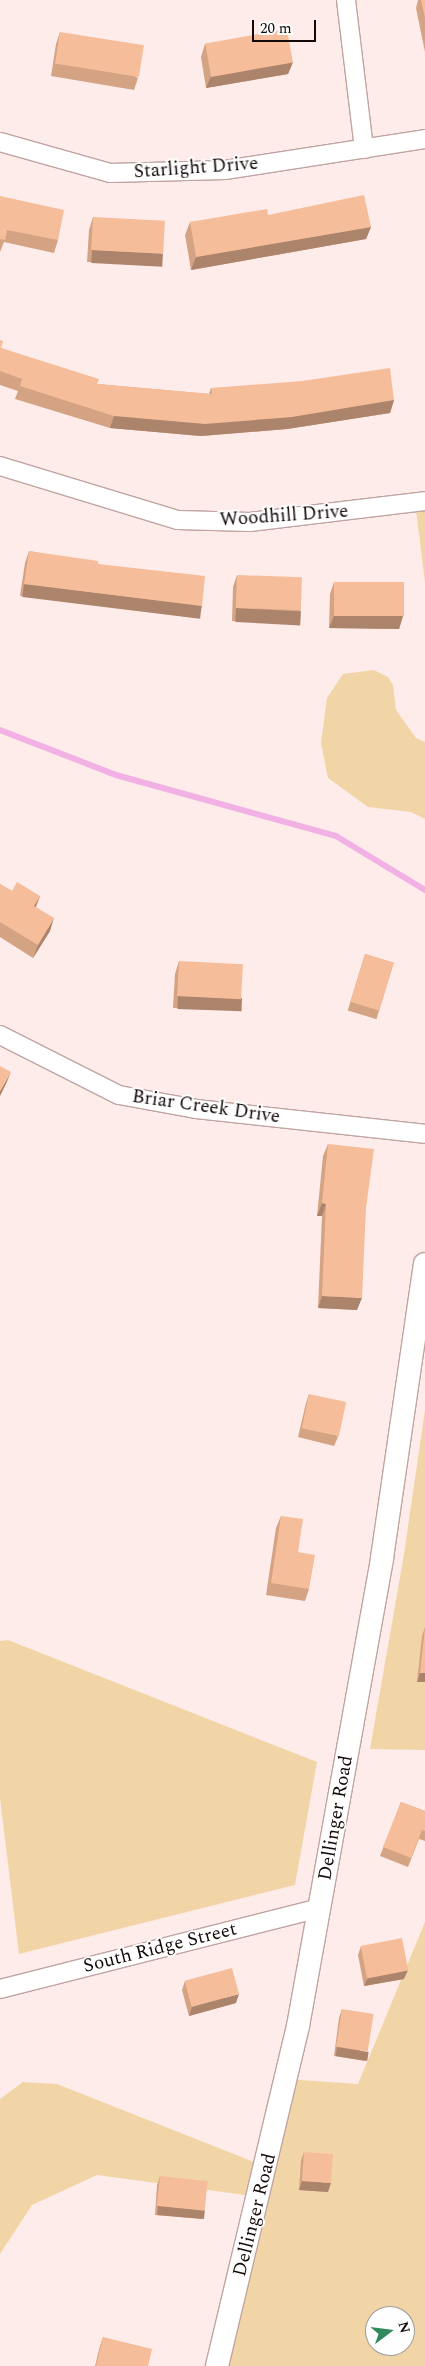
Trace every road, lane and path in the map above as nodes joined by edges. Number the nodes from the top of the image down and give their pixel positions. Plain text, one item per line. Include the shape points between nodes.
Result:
1 (346, 0) edge
2 (425, 139) edge
3 (0, 142) edge
4 (364, 149) junction
5 (0, 466) edge
6 (425, 501) edge
7 (0, 1035) edge
8 (425, 1134) edge
9 (425, 1264) edge
10 (320, 1908) junction
11 (0, 1989) edge
12 (217, 2366) edge

1 - 4 street
2 - 4 street, Starlight Drive
3 - 4 street, Starlight Drive via 110,173 225,170
5 - 6 street, Woodhill Drive via 178,520 250,522
7 - 8 street, Briar Creek Drive via 118,1095 196,1108
9 - 10 street, Dellinger Road via 382,1558
10 - 11 street, South Ridge Street
10 - 12 street, Dellinger Road via 267,2167

